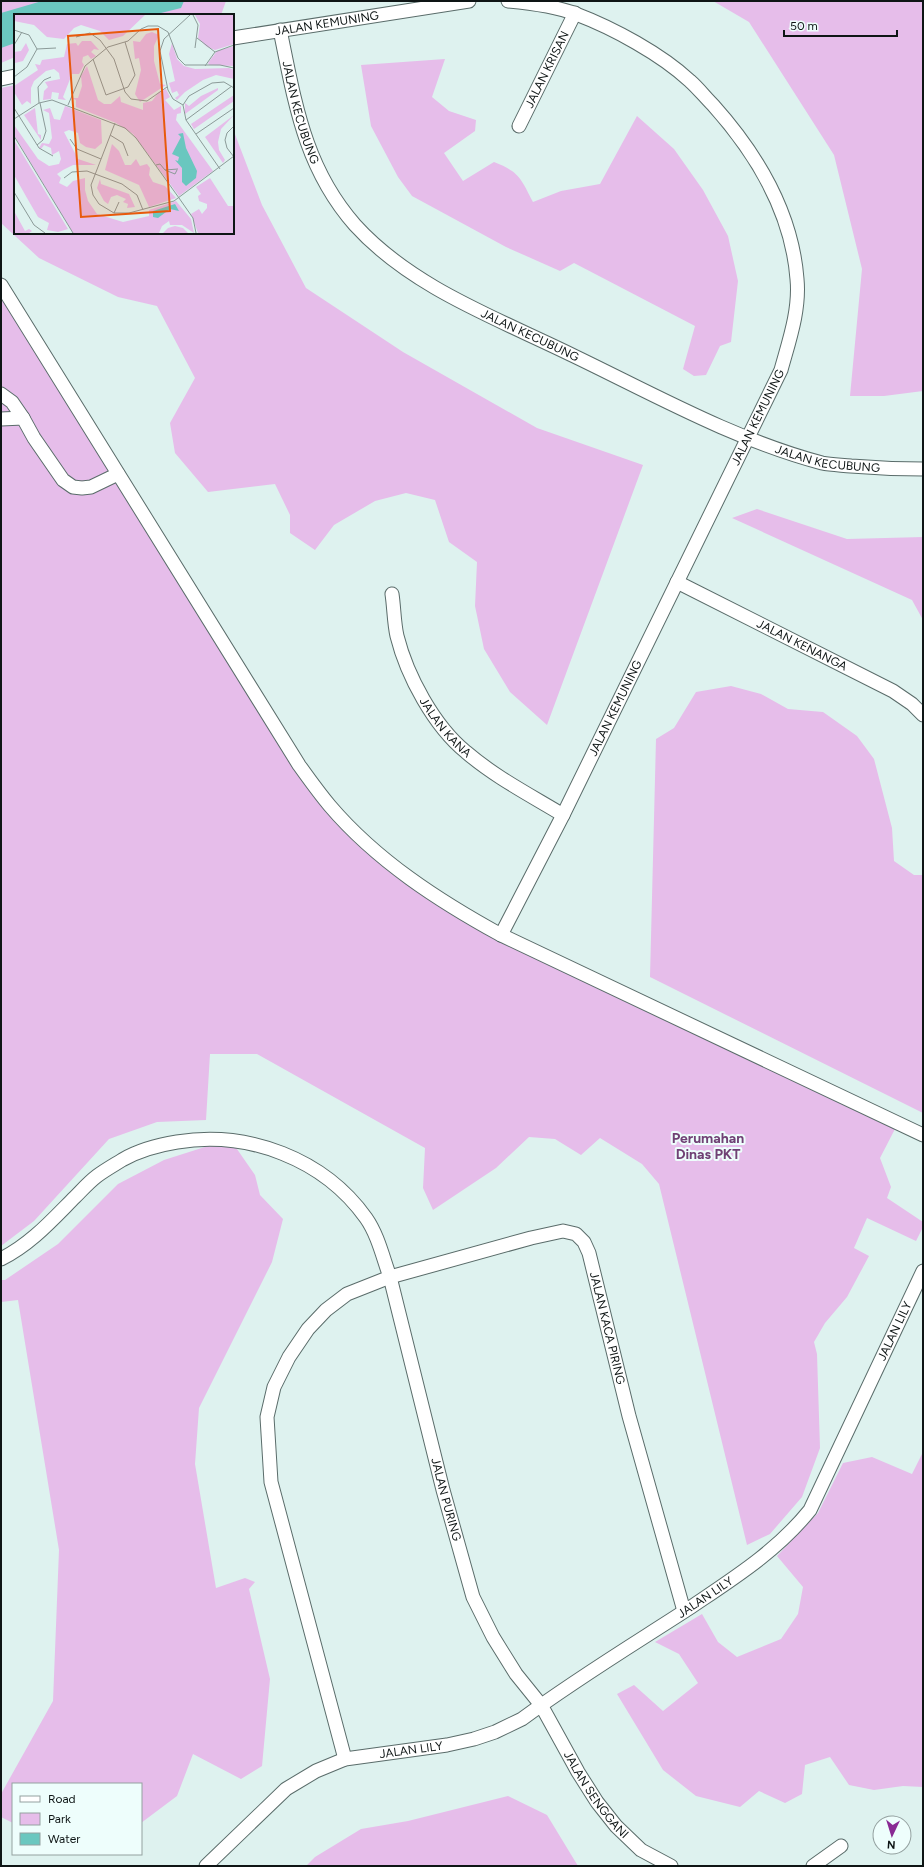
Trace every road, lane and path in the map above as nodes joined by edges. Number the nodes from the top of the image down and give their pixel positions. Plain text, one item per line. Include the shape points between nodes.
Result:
1 (469, 1) edge
2 (508, 1) edge
3 (575, 13) junction
4 (280, 30) junction
5 (234, 38) edge
6 (14, 76) edge
7 (1, 79) edge
8 (519, 126) dead end
9 (1, 285) edge
10 (1, 394) edge
11 (23, 418) junction
12 (1, 419) edge
13 (748, 438) junction
14 (923, 469) edge
15 (118, 474) junction
16 (677, 582) junction
17 (392, 594) dead end
18 (923, 715) edge
19 (563, 815) junction
20 (501, 935) junction
21 (923, 1135) edge
22 (1, 1259) edge
23 (923, 1271) edge
24 (390, 1277) junction
25 (684, 1611) junction
26 (541, 1705) junction
27 (345, 1759) junction
28 (841, 1846) dead end
29 (206, 1866) edge
30 (671, 1866) edge
31 (813, 1866) edge

1 - 4 street, JALAN KEMUNING
2 - 3 street, JALAN KEMUNING
3 - 8 street, JALAN KRISAN
3 - 13 street, JALAN KEMUNING via 662,58 691,81 727,121 756,162 783,212 793,244 798,280 795,319 781,370
4 - 5 street, JALAN KEMUNING
4 - 13 street, JALAN KECUBUNG via 297,114 310,154 326,185 354,223 382,252 421,279 475,308
6 - 7 street
9 - 15 street
10 - 11 street via 12,402
11 - 12 street
11 - 15 street via 63,480 73,487 91,487
13 - 14 street, JALAN KECUBUNG via 770,448 825,464
13 - 16 street, JALAN KEMUNING
15 - 20 street via 298,765 330,806 360,837 407,876 453,908
16 - 18 street, JALAN KENANGA via 893,691
16 - 19 street, JALAN KEMUNING
17 - 19 street, JALAN KANA via 397,635 406,664 422,696 442,726 465,752 500,777
19 - 20 street, JALAN KEMUNING
20 - 21 street
22 - 24 street, JALAN PURING via 14,1253 37,1235 96,1177 124,1159 157,1145 190,1140 230,1139 272,1149 298,1160 327,1178 366,1219
23 - 25 street, JALAN LILY via 810,1510 774,1549
24 - 25 street, JALAN KACA PIRING via 563,1231 576,1234 584,1242 589,1253 629,1416
24 - 26 street, JALAN PURING via 443,1490 473,1597 492,1636 516,1674
24 - 27 street, JALAN KACA PIRING via 347,1294 326,1310 308,1329 289,1357 274,1387 267,1417 271,1482
25 - 26 street, JALAN LILY
26 - 27 street, JALAN LILY via 522,1719 474,1739
26 - 30 street, JALAN SENGGANI via 578,1772 616,1826 641,1850
27 - 29 street, JALAN LILY via 316,1771 286,1789
28 - 31 street

